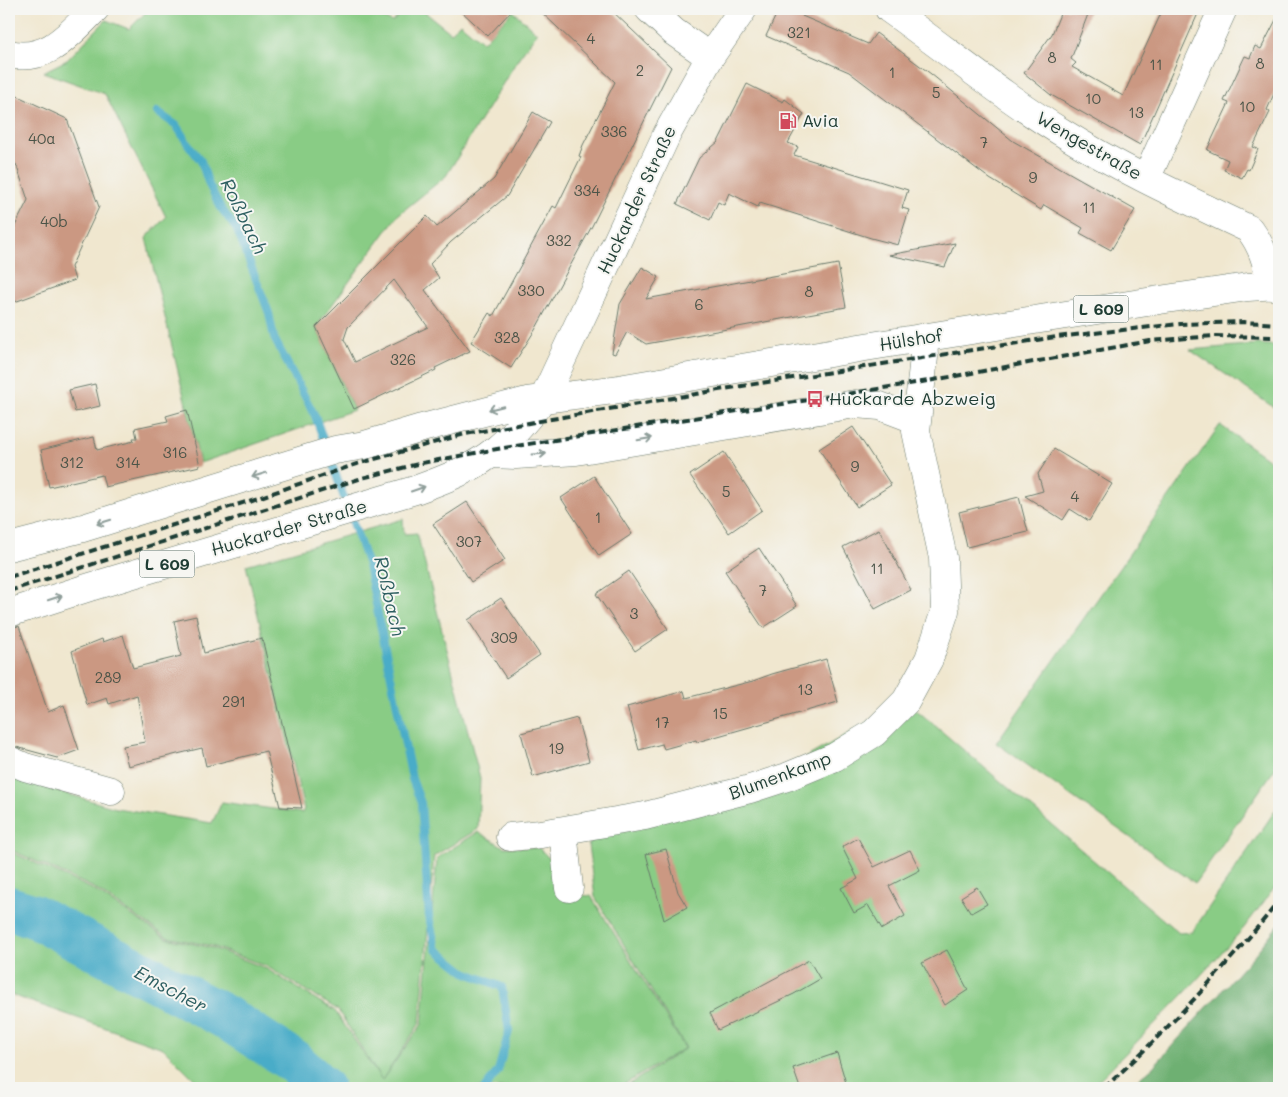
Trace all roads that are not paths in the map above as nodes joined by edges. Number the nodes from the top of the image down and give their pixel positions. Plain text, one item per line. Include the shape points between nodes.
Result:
1 (95, 9) edge
2 (649, 9) edge
3 (742, 9) edge
4 (889, 9) edge
5 (1224, 9) edge
6 (9, 54) edge
7 (710, 57) junction
8 (1146, 178) junction
9 (1275, 285) edge
10 (923, 338) junction
11 (544, 398) junction
12 (917, 420) junction
13 (491, 454) junction
14 (9, 547) edge
15 (9, 613) edge
16 (9, 760) edge
17 (110, 791) dead end
18 (563, 831) junction
19 (510, 837) dead end
20 (569, 888) dead end

1 - 6 main road via 56,47 20,57
2 - 7 main road via 674,32
3 - 7 main road, Huckarder Straße
4 - 8 main road, Wengestraße via 1029,112 1112,162
5 - 8 main road
7 - 11 main road, Huckarder Straße via 667,134
8 - 9 main road, Wengestraße via 1249,229 1257,238
9 - 10 main road, Hülshof / L 609
10 - 11 main road, Hülshof / L 609 via 613,390
10 - 12 main road, Blumenkamp
11 - 13 main road, Huckarder Straße / L 609
11 -> 14 main road, L 609 via 306,459 83,528
13 -> 12 main road via 576,451 855,404 880,406
12 - 18 main road, Blumenkamp via 918,442 943,558 945,611 929,659 906,702 874,733 835,757 787,777 645,816
15 -> 13 main road, Huckarder Straße / L 609 via 444,480
16 - 17 main road
18 - 19 main road, Blumenkamp
18 - 20 main road

